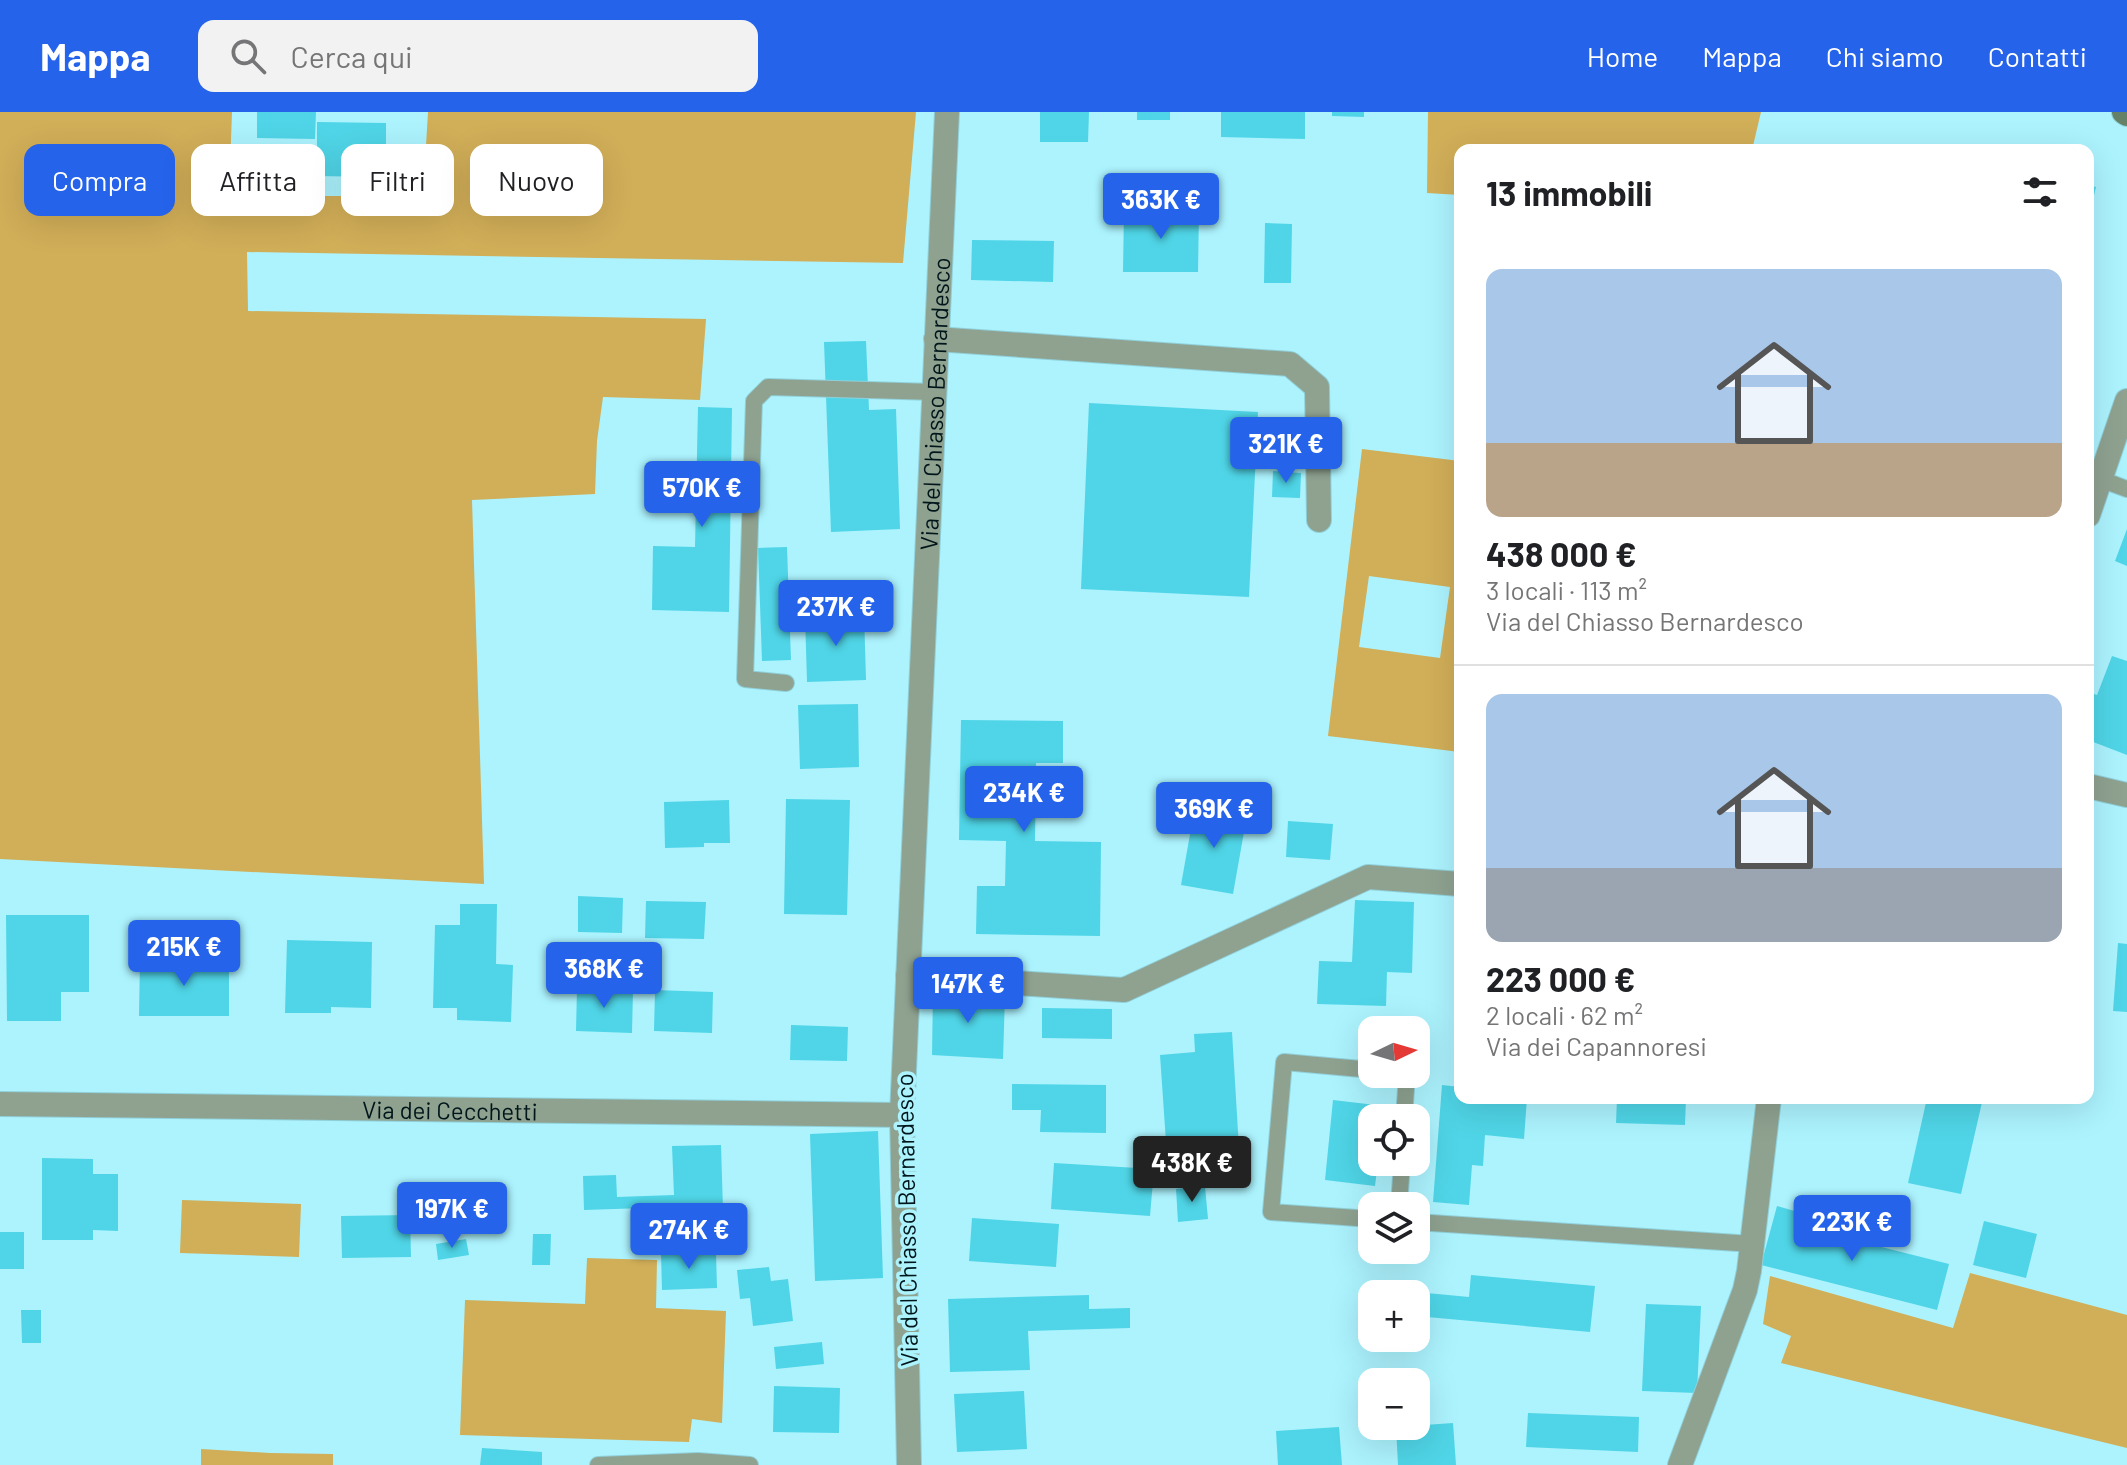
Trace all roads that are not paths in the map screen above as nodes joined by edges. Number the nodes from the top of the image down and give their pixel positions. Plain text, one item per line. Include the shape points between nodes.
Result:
1 (947, 112) edge
2 (936, 339) junction
3 (934, 392) junction
4 (2127, 401) edge
5 (2100, 479) junction
6 (2127, 489) edge
7 (2094, 497) edge
8 (1319, 520) dead end
9 (786, 683) dead end
10 (2094, 787) edge
11 (2127, 795) edge
12 (1454, 884) edge
13 (908, 976) junction
14 (1358, 1069) edge
15 (0, 1104) edge
16 (1768, 1104) edge
17 (902, 1115) junction
18 (1358, 1218) edge
19 (1430, 1223) edge
20 (1753, 1244) junction
21 (598, 1465) edge
22 (750, 1465) edge
23 (909, 1465) edge
24 (1680, 1465) edge

1 - 2 street, Via del Chiasso Bernardesco
2 - 3 street, Via del Chiasso Bernardesco
2 - 8 street via 1290,364 1317,387
3 - 9 lane via 768,387 754,401 745,679
3 - 13 street, Via del Chiasso Bernardesco
4 - 5 street
5 - 6 lane
5 - 7 street
10 - 11 street
12 - 13 street via 1368,877 1124,990
13 - 17 street, Via del Chiasso Bernardesco
14 - 18 lane via 1284,1062 1271,1212
15 - 17 street, Via dei Cecchetti
16 - 20 street
17 - 23 street, Via del Chiasso Bernardesco
19 - 20 lane
20 - 24 street via 1745,1290
21 - 22 lane

